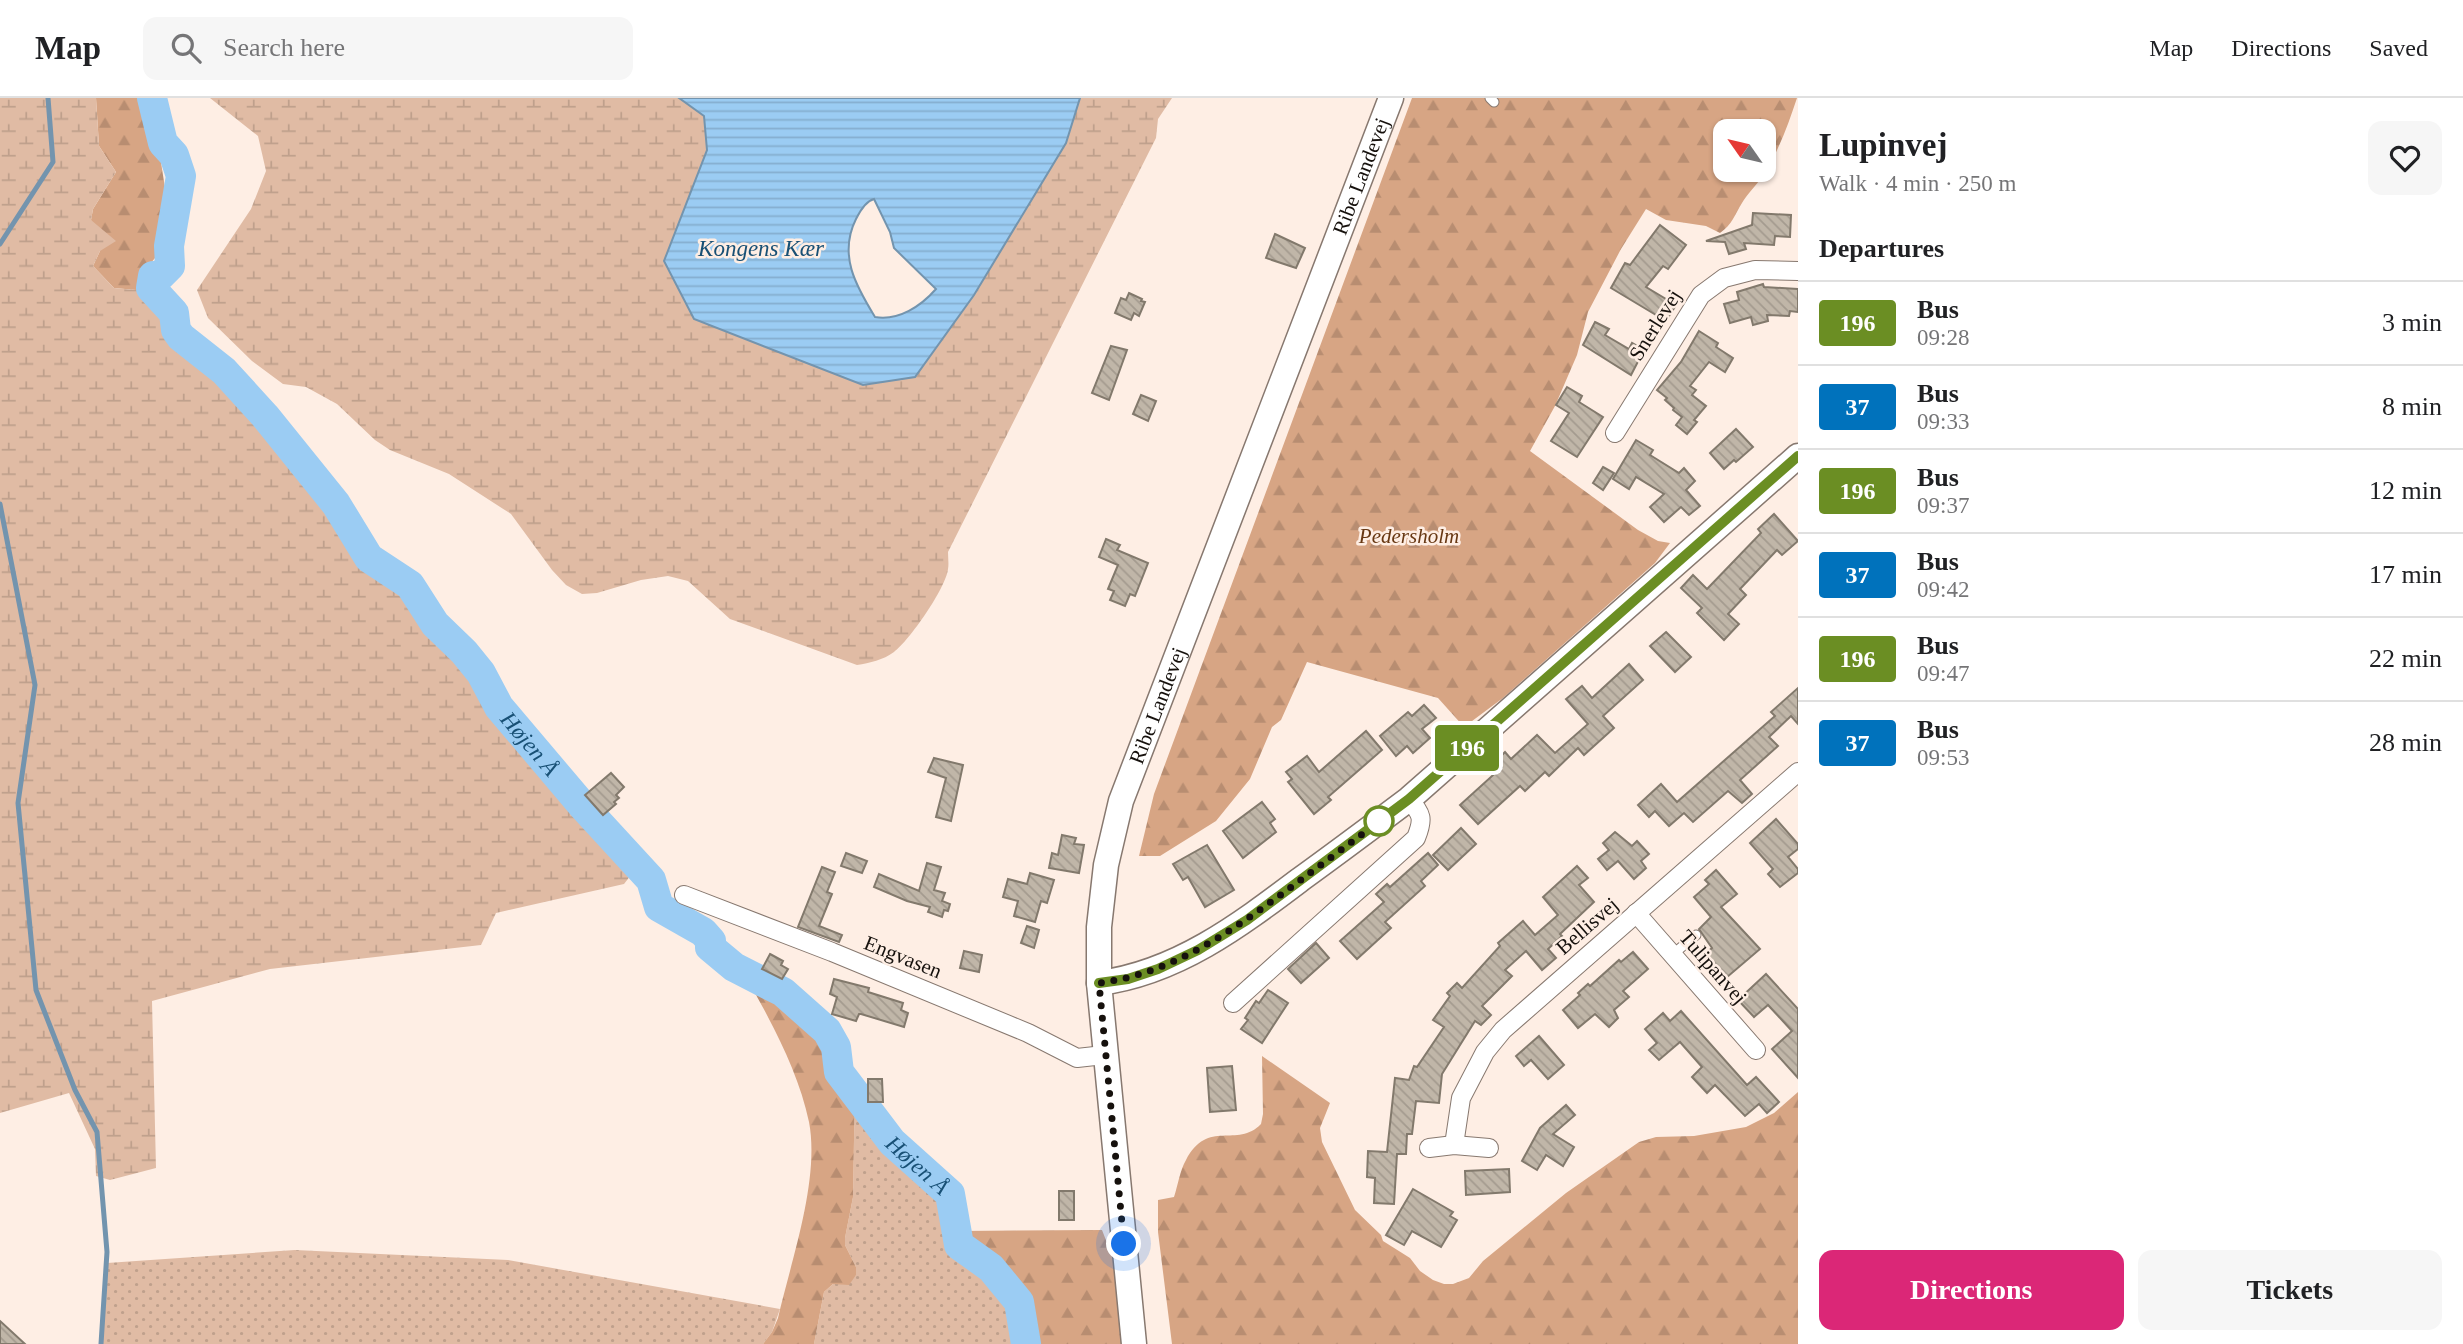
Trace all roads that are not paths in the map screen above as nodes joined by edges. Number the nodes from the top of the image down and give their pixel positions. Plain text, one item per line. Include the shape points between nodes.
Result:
1 (1391, 98) edge
2 (1798, 271) edge
3 (1615, 433) dead end
4 (1798, 456) edge
5 (1795, 782) edge
6 (1409, 799) junction
7 (684, 895) dead end
8 (1636, 913) junction
9 (1696, 935) dead end
10 (1672, 955) junction
11 (1099, 983) junction
12 (1233, 1003) dead end
13 (1756, 1050) dead end
14 (1104, 1055) junction
15 (1454, 1145) junction
16 (1429, 1148) dead end
17 (1489, 1148) dead end
18 (1134, 1344) edge

1 - 11 main road, Ribe Landevej via 1121,801 1106,865
2 - 3 street, Snerlevej via 1755,270 1724,278 1701,295
4 - 6 main road
5 - 8 street, Bellisvej
6 - 11 main road via 1247,920 1198,950 1158,969
6 - 12 street via 1420,813 1416,838
7 - 14 street, Engvasen via 869,967 1077,1058
8 - 10 street, Tulipanvej
8 - 15 street, Bellisvej via 1503,1030 1485,1052 1461,1098
9 - 10 lane
10 - 13 street, Tulipanvej
11 - 14 main road, Ribe Landevej
14 - 18 main road, Ribe Landevej
15 - 16 street
15 - 17 street

